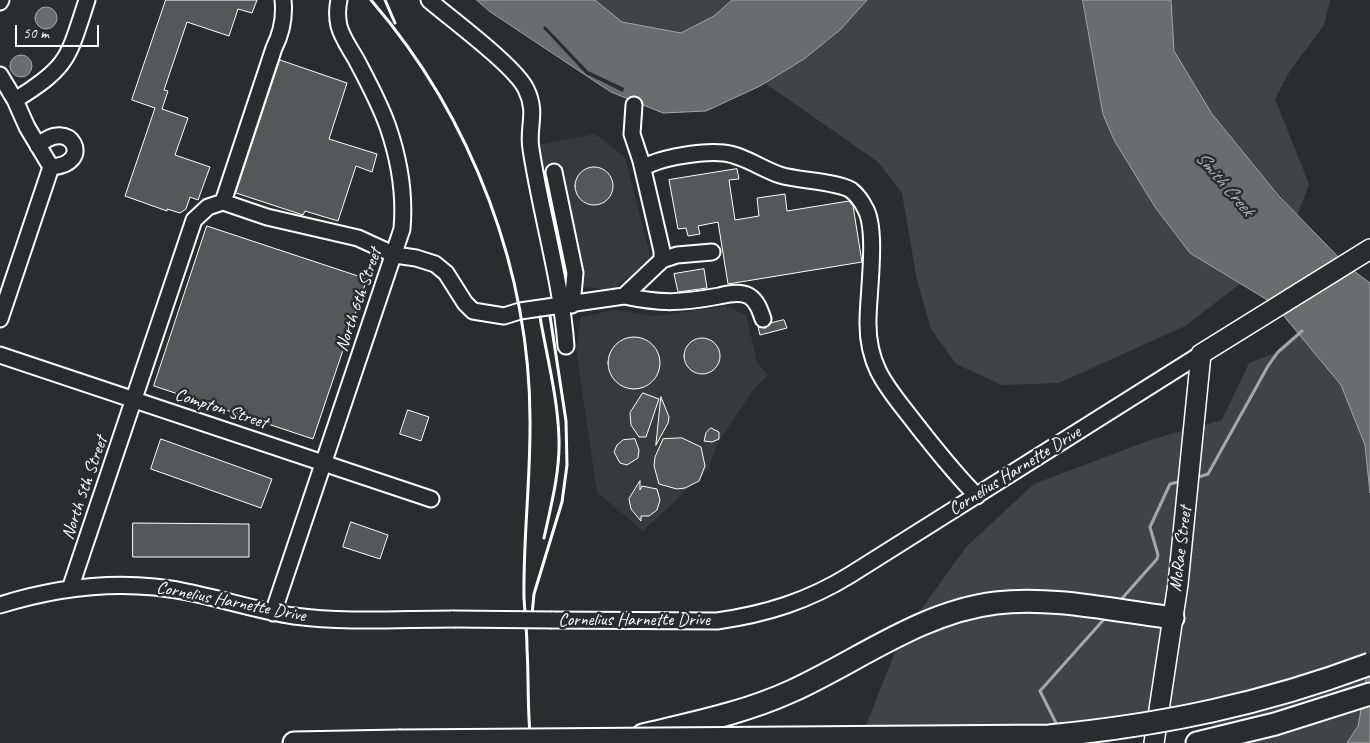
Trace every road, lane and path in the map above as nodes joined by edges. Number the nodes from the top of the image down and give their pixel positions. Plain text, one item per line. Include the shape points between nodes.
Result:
1 (87, 0) edge
2 (283, 0) edge
3 (339, 0) edge
4 (429, 0) edge
5 (0, 75) edge
6 (15, 100) junction
7 (634, 105) dead end
8 (38, 146) junction
9 (51, 167) junction
10 (643, 168) junction
11 (554, 172) dead end
12 (223, 202) junction
13 (1368, 250) edge
14 (712, 252) dead end
15 (395, 255) junction
16 (662, 260) junction
17 (624, 296) junction
18 (568, 305) junction
19 (0, 319) edge
20 (763, 319) dead end
21 (566, 346) dead end
22 (1201, 354) junction
23 (0, 355) edge
24 (135, 400) junction
25 (322, 463) junction
26 (977, 496) junction
27 (431, 499) dead end
28 (70, 589) junction
29 (0, 605) edge
30 (274, 612) junction
31 (1173, 618) junction
32 (1370, 664) edge
33 (1370, 694) edge
34 (624, 739) junction
35 (294, 743) edge
36 (1154, 743) edge
37 (1197, 743) edge

1 - 6 street via 64,63 44,83
2 - 12 street via 284,22
3 - 15 street, North 6th Street via 337,16 340,29 383,114 398,165 404,211
4 - 18 street via 514,73 526,89 534,116 530,146
5 - 6 street
6 - 8 street
7 - 10 street via 632,134
8 - 9 street
8 - 9 street via 46,138 60,135 70,139 75,153 70,162
9 - 19 street
10 - 16 street
10 - 26 street via 654,161 726,153 780,175 845,188 858,198 866,209 869,223 868,322 874,363 888,391 942,460
11 - 18 street via 574,273 575,286
12 - 15 street via 267,217 358,238
12 - 24 street, North 5th Street via 208,207 194,220
13 - 22 main road
14 - 16 street via 677,255
15 - 18 street via 435,264 446,273 464,303 473,311 504,316
15 - 25 street, North 6th Street
16 - 17 street
17 - 18 street
17 - 20 street via 681,303 736,293 748,295 757,303
18 - 21 street
22 - 26 street, Cornelius Harnette Drive
22 - 31 main road, McRae Street
23 - 24 street, Compton Street
24 - 25 street, Compton Street
24 - 28 street, North 5th Street
25 - 27 street, Compton Street
25 - 30 street, North 6th Street
26 - 30 street, Cornelius Harnette Drive, bridge via 830,587 792,604 734,618 697,622 322,618
28 - 29 street, Cornelius Harnette Drive via 45,592
28 - 30 street, Cornelius Harnette Drive via 108,585 155,587
31 - 34 highway, bridge via 1048,602 973,607 916,627 813,681 754,707
31 - 36 main road, McRae Street
32 - 34 highway, bridge via 1248,704 1114,730 1049,736
33 - 37 highway via 1275,724
34 - 35 highway, bridge

